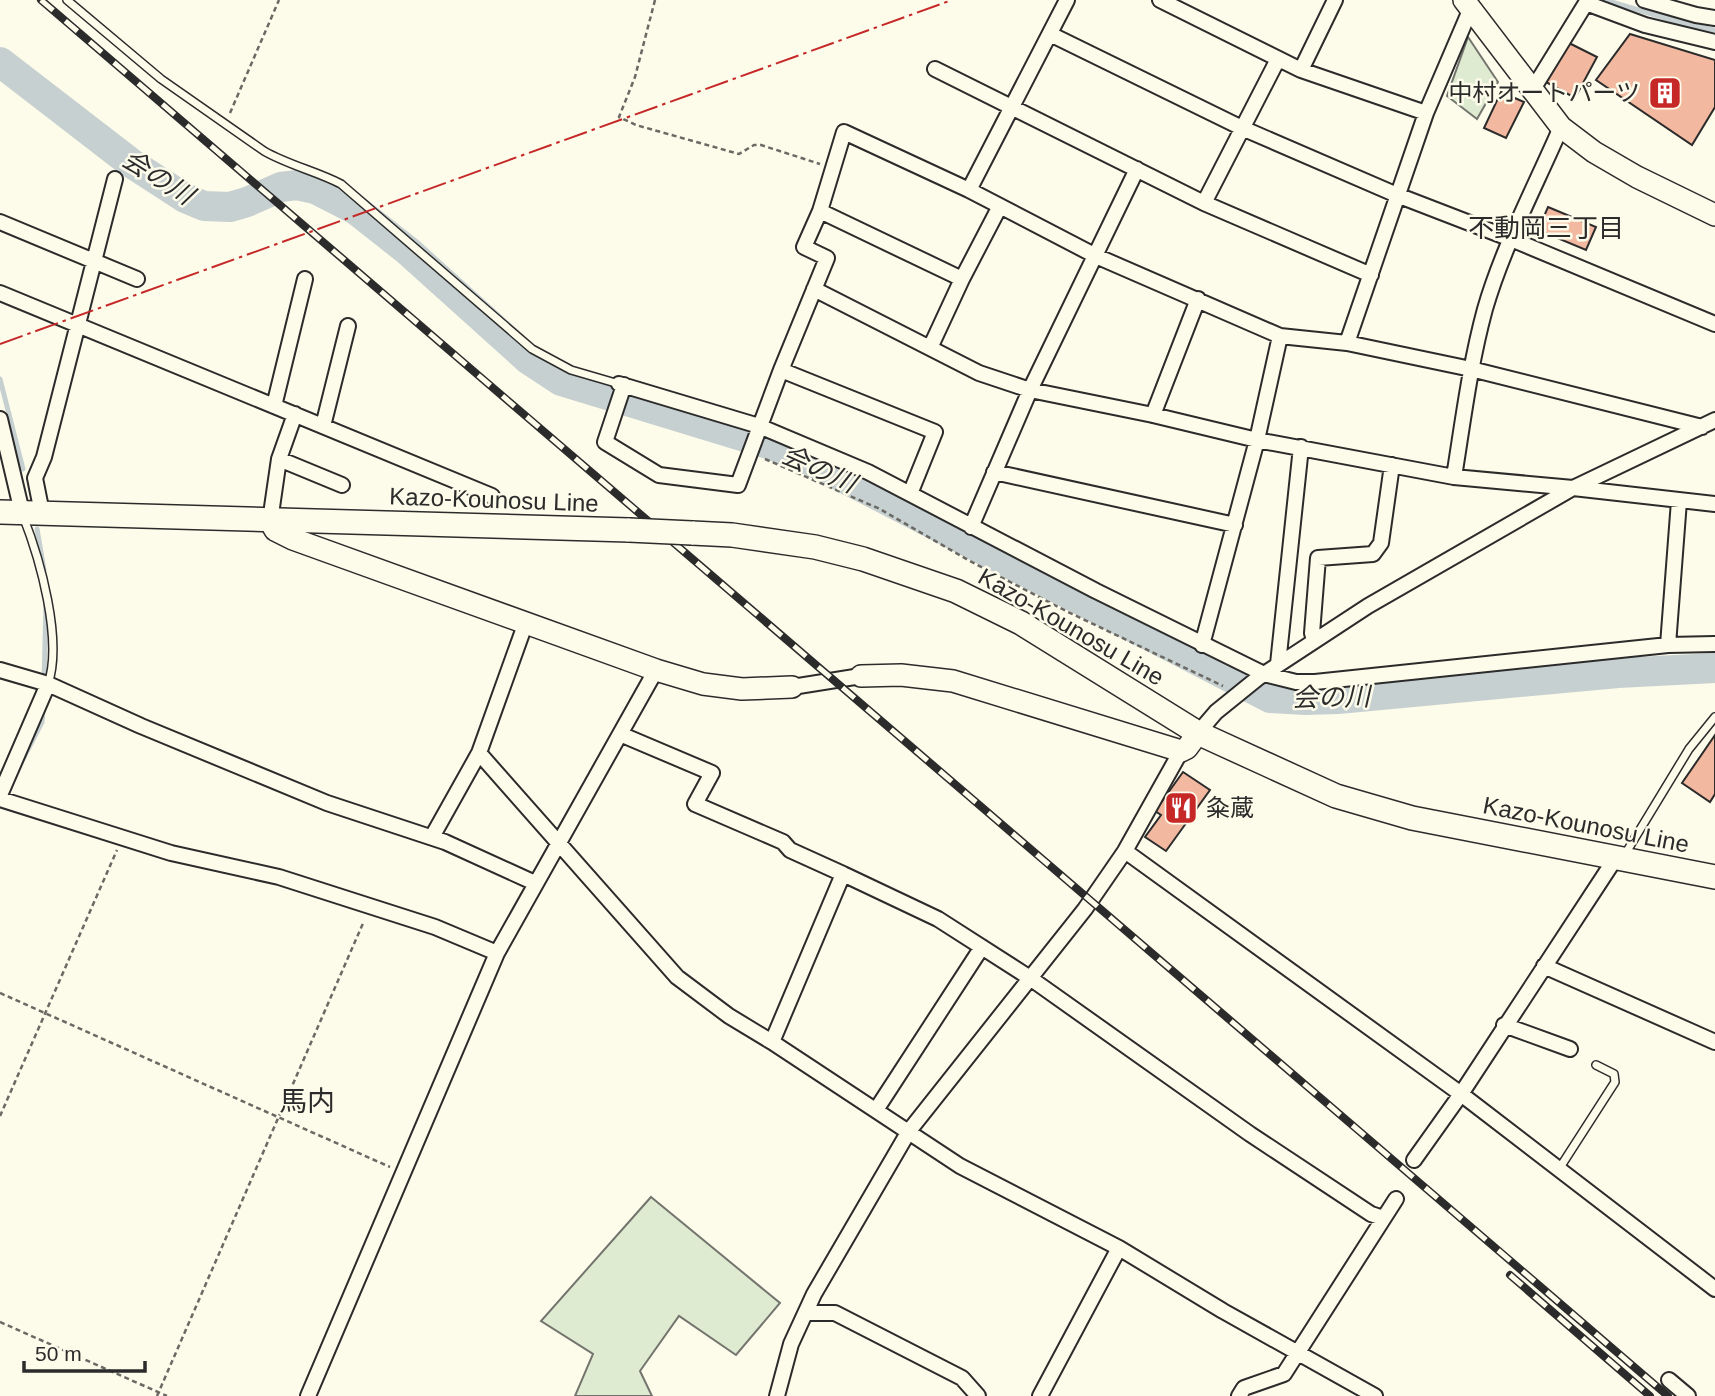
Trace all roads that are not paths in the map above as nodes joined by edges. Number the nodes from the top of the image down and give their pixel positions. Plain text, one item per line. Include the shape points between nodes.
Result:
1 (67, 0) edge
2 (1067, 0) edge
3 (1160, 0) edge
4 (1335, 0) edge
5 (1644, 0) edge
6 (1467, 4) edge
7 (1715, 18) edge
8 (1050, 34) junction
9 (1715, 42) edge
10 (1278, 59) junction
11 (935, 69) dead end
12 (1301, 70) junction
13 (1533, 89) junction
14 (1012, 107) junction
15 (1426, 113) junction
16 (1561, 127) junction
17 (1242, 128) junction
18 (1137, 169) junction
19 (115, 179) dead end
20 (969, 190) junction
21 (1396, 195) junction
22 (1204, 203) junction
23 (1000, 206) junction
24 (820, 211) junction
25 (1715, 215) edge
26 (0, 222) edge
27 (1511, 239) junction
28 (1096, 256) junction
29 (93, 261) junction
30 (1371, 275) junction
31 (137, 279) dead end
32 (305, 279) dead end
33 (962, 279) junction
34 (814, 289) junction
35 (0, 293) edge
36 (1198, 299) junction
37 (77, 324) junction
38 (1715, 324) edge
39 (348, 326) dead end
40 (1280, 336) junction
41 (1347, 343) junction
42 (930, 348) junction
43 (1471, 369) junction
44 (780, 370) junction
45 (622, 386) junction
46 (1030, 390) junction
47 (274, 406) junction
48 (295, 414) junction
49 (1153, 415) junction
50 (0, 419) edge
51 (1709, 424) edge
52 (323, 426) junction
53 (758, 429) junction
54 (1257, 440) junction
55 (1301, 447) junction
56 (279, 458) junction
57 (5, 464) edge
58 (1392, 465) junction
59 (994, 472) junction
60 (1454, 477) junction
61 (342, 485) dead end
62 (37, 487) junction
63 (16, 488) junction
64 (1573, 488) junction
65 (910, 494) junction
66 (492, 496) dead end
67 (1679, 501) junction
68 (1715, 504) edge
69 (21, 512) edge
70 (270, 521) junction
71 (1235, 525) junction
72 (971, 527) junction
73 (526, 622) junction
74 (1314, 640) junction
75 (1715, 644) edge
76 (1202, 645) junction
77 (1668, 645) junction
78 (1278, 664) junction
79 (0, 670) edge
80 (656, 670) junction
81 (861, 676) joint
82 (1261, 676) junction
83 (48, 684) junction
84 (792, 687) joint
85 (1715, 717) edge
86 (1198, 733) junction
87 (620, 734) junction
88 (1181, 751) junction
89 (479, 753) junction
90 (0, 797) edge
91 (432, 837) junction
92 (559, 844) junction
93 (1125, 851) junction
94 (1615, 859) junction
95 (843, 874) junction
96 (1715, 877) edge
97 (535, 883) junction
98 (982, 947) junction
99 (497, 953) junction
100 (1545, 966) junction
101 (1030, 978) junction
102 (1504, 1025) junction
103 (772, 1042) junction
104 (1715, 1042) edge
105 (1570, 1049) dead end
106 (1597, 1065) dead end
107 (1461, 1094) junction
108 (876, 1110) junction
109 (909, 1131) junction
110 (1414, 1160) dead end
111 (1559, 1169) junction
112 (1396, 1199) dead end
113 (1382, 1218) junction
114 (1119, 1248) junction
115 (1715, 1289) edge
116 (806, 1313) junction
117 (1298, 1353) junction
118 (1669, 1380) dead end
119 (308, 1396) edge
120 (777, 1396) edge
121 (978, 1396) edge
122 (1040, 1396) edge
123 (1239, 1396) edge
124 (1375, 1396) edge
125 (1688, 1396) edge

1 - 45 lane via 161,79 279,159 341,184 532,349 571,370
2 - 8 street
3 - 10 street
4 - 12 street
5 - 7 street
6 - 13 street
6 - 15 street
8 - 14 street
8 - 17 street
9 - 13 street via 1645,25 1586,3
10 - 12 street
10 - 17 street
11 - 14 street
12 - 15 street
13 - 16 street
14 - 18 street
14 - 20 street
15 - 21 street
16 - 25 street via 1637,177
16 - 27 street
17 - 21 street
17 - 22 street
18 - 22 street
18 - 28 street
19 - 29 street
20 - 23 street
20 - 24 street via 845,132
21 - 27 street
21 - 30 street
22 - 30 street
23 - 28 street
23 - 33 street
24 - 33 street
24 - 34 street via 804,247 827,258
26 - 29 street
27 - 38 street
27 - 43 street via 1486,307
28 - 36 street
28 - 46 street
29 - 31 street
29 - 37 street
30 - 41 street
32 - 47 street
33 - 42 street
34 - 42 street
34 - 44 street
35 - 37 street
36 - 40 street
36 - 49 street
37 - 47 street
37 - 62 street
39 - 52 street
40 - 41 street
40 - 54 street
41 - 43 street
42 - 46 street via 979,373
43 - 51 street
43 - 60 street
44 - 53 street
44 - 65 street via 935,432
45 - 53 street
45 - 53 street via 605,442 659,475 738,485
46 - 49 street
46 - 59 street
47 - 48 street
48 - 52 street
48 - 56 street
49 - 54 street
50 - 57 street
51 - 64 street
52 - 66 street
53 - 65 street via 868,472
54 - 55 street
54 - 71 street
55 - 58 street
55 - 78 street
56 - 61 street
56 - 70 street
57 - 63 street
58 - 60 street
58 - 74 street via 1381,543 1373,554 1318,558
59 - 71 street
59 - 72 street
60 - 64 street
62 - 63 lane
62 - 69 street
63 - 69 street
64 - 67 street
64 - 74 street
65 - 72 street
67 - 68 street
67 - 77 street
69 - 70 main road, Kazo-Kounosu Line
69 - 83 lane via 48,599 52,672
70 - 73 street via 275,530 293,539
70 - 86 main road, Kazo-Kounosu Line, bridge via 692,533 815,547 956,591 1021,623
71 - 76 street
72 - 76 street
73 - 80 street
73 - 89 street
74 - 78 street
75 - 77 street
76 - 82 street
77 - 82 street via 1315,682
78 - 82 street
79 - 83 street
80 - 84 street via 723,688
80 - 87 street
81 - 84 street
81 - 88 street via 954,681
82 - 86 street
83 - 90 street
83 - 91 street via 327,803
85 - 94 lane via 1689,749 1627,851
86 - 88 street
86 - 94 main road, Kazo-Kounosu Line via 1336,796 1412,818
87 - 92 street
87 - 95 street via 712,774 695,804
88 - 93 street
89 - 91 street
89 - 92 street
90 - 99 street via 171,853 279,877 435,927
91 - 97 street
92 - 97 street
92 - 103 street via 677,977
93 - 101 street
93 - 107 street
94 - 96 main road, Kazo-Kounosu Line
94 - 100 street
95 - 98 street via 938,919
95 - 103 street
97 - 99 street
98 - 101 street
98 - 108 street
99 - 119 street
100 - 102 street
100 - 104 street
101 - 109 street
101 - 113 street via 1250,1134
102 - 105 street
102 - 107 street
103 - 108 street
106 - 111 lane via 1614,1074 1615,1082
107 - 110 street
107 - 111 street
108 - 109 street
109 - 114 street via 960,1166
109 - 116 street
111 - 115 street
112 - 113 street
113 - 117 street
114 - 117 street
114 - 122 street
116 - 120 street via 791,1344
116 - 121 street via 835,1312 962,1378
117 - 123 street via 1284,1374 1244,1388
117 - 124 street
118 - 125 street

